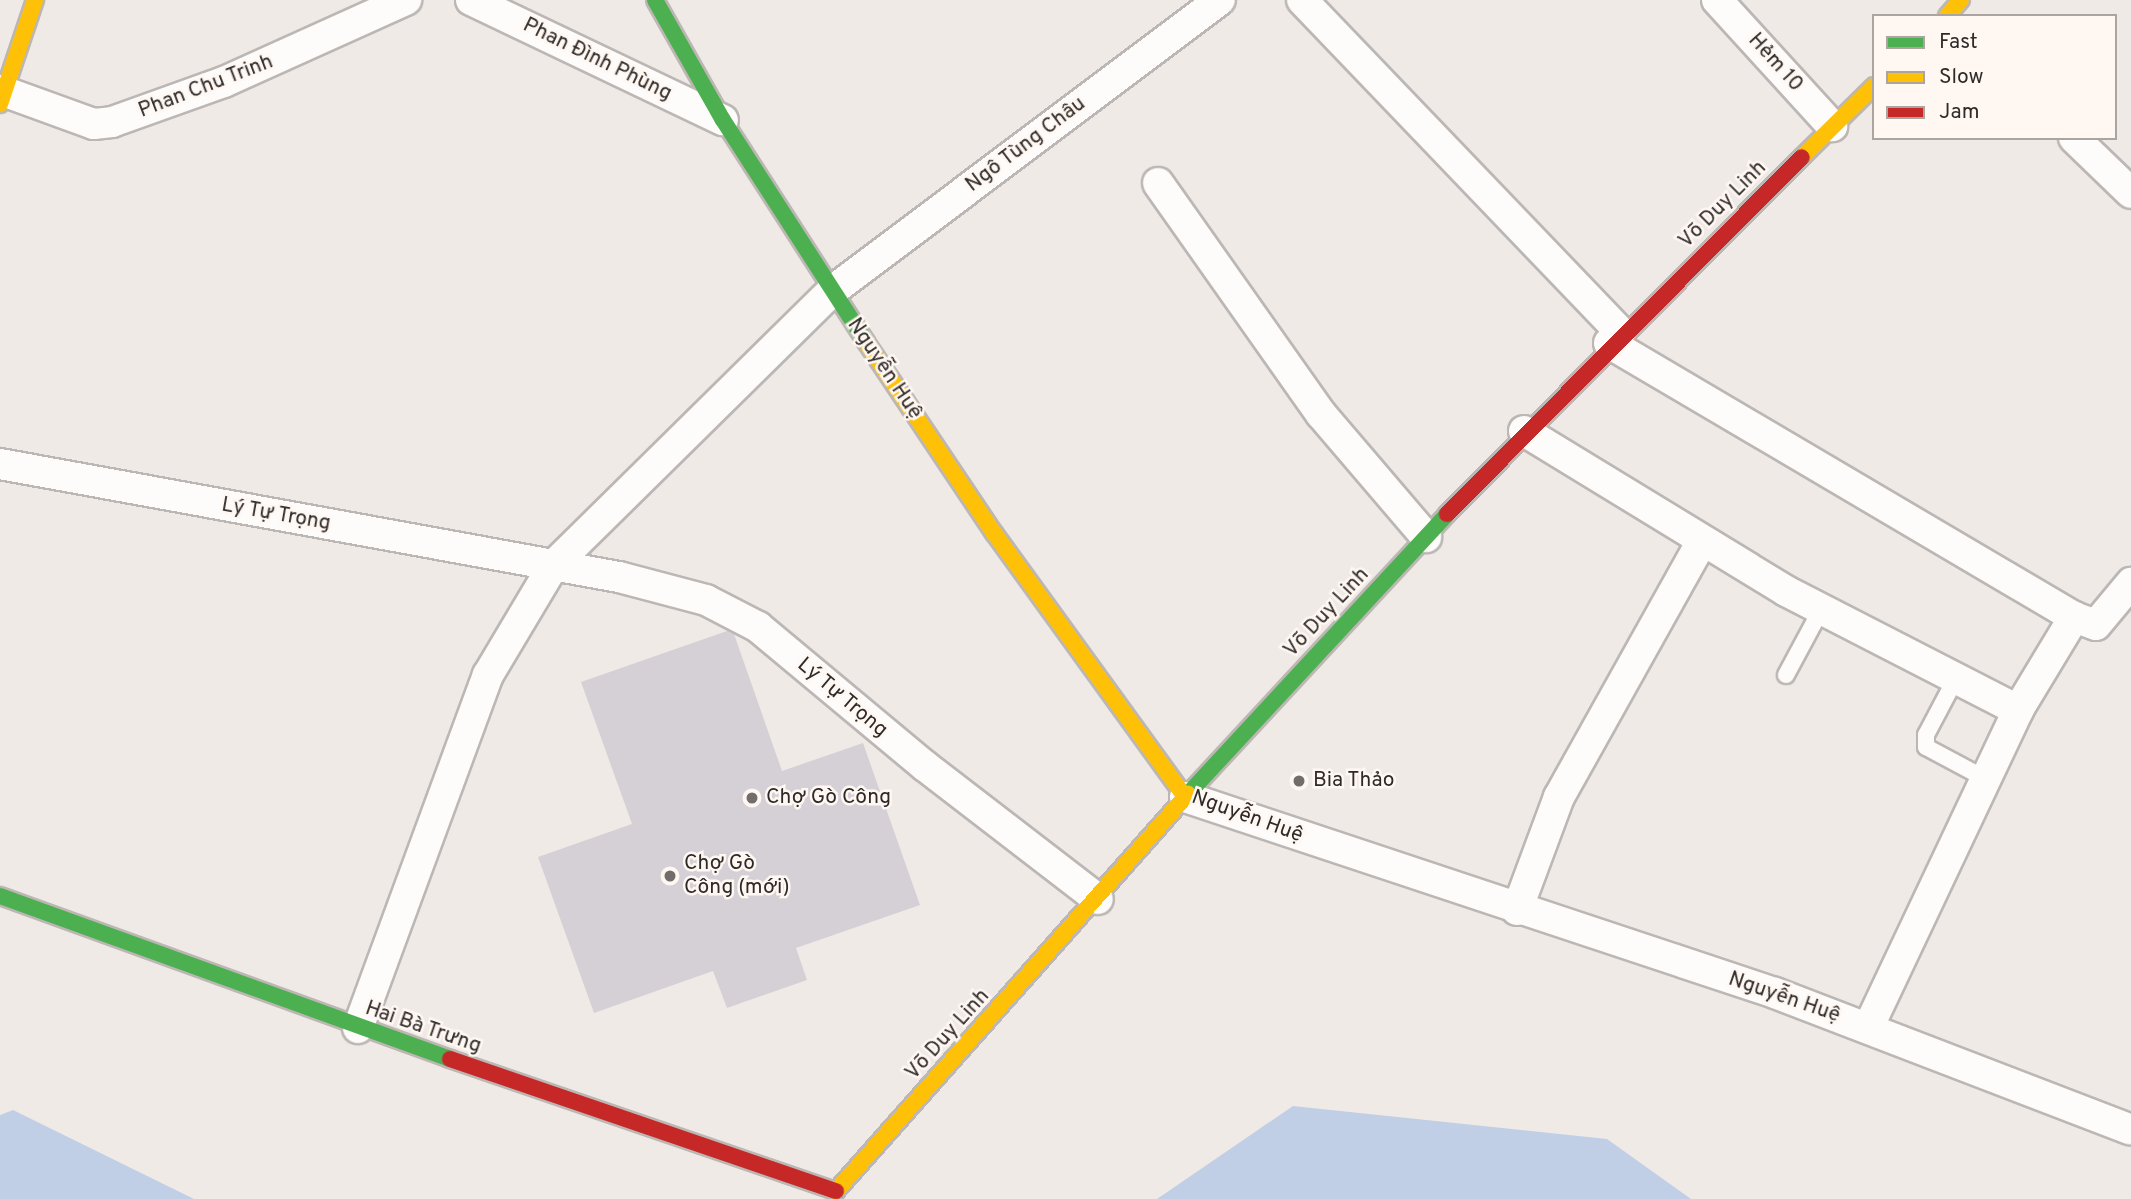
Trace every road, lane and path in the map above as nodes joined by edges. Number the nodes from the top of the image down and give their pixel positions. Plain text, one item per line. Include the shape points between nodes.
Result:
1 (35, 0) edge
2 (406, 0) edge
3 (471, 0) edge
4 (655, 0) edge
5 (1220, 0) edge
6 (1302, 0) edge
7 (1717, 0) edge
8 (1961, 0) edge
9 (1949, 14) edge
10 (1872, 88) edge
11 (1, 95) edge
12 (723, 120) junction
13 (1832, 127) junction
14 (2076, 140) edge
15 (1158, 183) dead end
16 (2131, 193) edge
17 (832, 291) junction
18 (1615, 338) junction
19 (1524, 432) junction
20 (0, 464) edge
21 (1426, 537) junction
22 (1702, 541) junction
23 (553, 566) junction
24 (2131, 583) edge
25 (1822, 608) junction
26 (2074, 617) junction
27 (1786, 675) dead end
28 (1956, 678) junction
29 (2018, 710) junction
30 (1986, 779) junction
31 (1185, 797) junction
32 (0, 896) edge
33 (1098, 899) junction
34 (1517, 911) junction
35 (358, 1028) junction
36 (1868, 1028) junction
37 (2131, 1130) edge
38 (837, 1195) edge

1 - 11 street
2 - 11 street, Phan Chu Trinh via 224,82 112,122 94,124
3 - 12 street, Phan Đình Phùng
4 - 12 street, Nguyễn Huệ
5 - 17 street, Ngô Tùng Châu
6 - 18 street
7 - 13 street, Hẻm 10
8 - 9 street
10 - 13 street, Võ Duy Linh
12 - 17 street, Nguyễn Huệ
13 - 18 street, Võ Duy Linh
14 - 16 street
15 - 21 street via 1321,414
17 - 23 street
17 - 31 street, Nguyễn Huệ via 994,533
18 - 19 street, Võ Duy Linh
18 - 26 street
19 - 21 street, Võ Duy Linh
19 - 22 street
20 - 23 street, Lý Tự Trọng
21 - 31 street, Võ Duy Linh
22 - 25 street
22 - 34 street via 1559,797
23 - 33 street, Lý Tự Trọng via 706,600 758,627 925,766
23 - 35 street via 488,675
24 - 26 street via 2096,625
25 - 27 lane
25 - 28 street
26 - 29 street
28 - 29 street
28 - 30 lane via 1927,735 1926,747
29 - 30 street
30 - 36 street
31 - 33 street, Võ Duy Linh
31 - 34 street, Nguyễn Huệ
32 - 35 street, Hai Bà Trưng
33 - 38 street, Võ Duy Linh
34 - 36 street, Nguyễn Huệ
35 - 38 street, Hai Bà Trưng
36 - 37 street, Nguyễn Huệ

